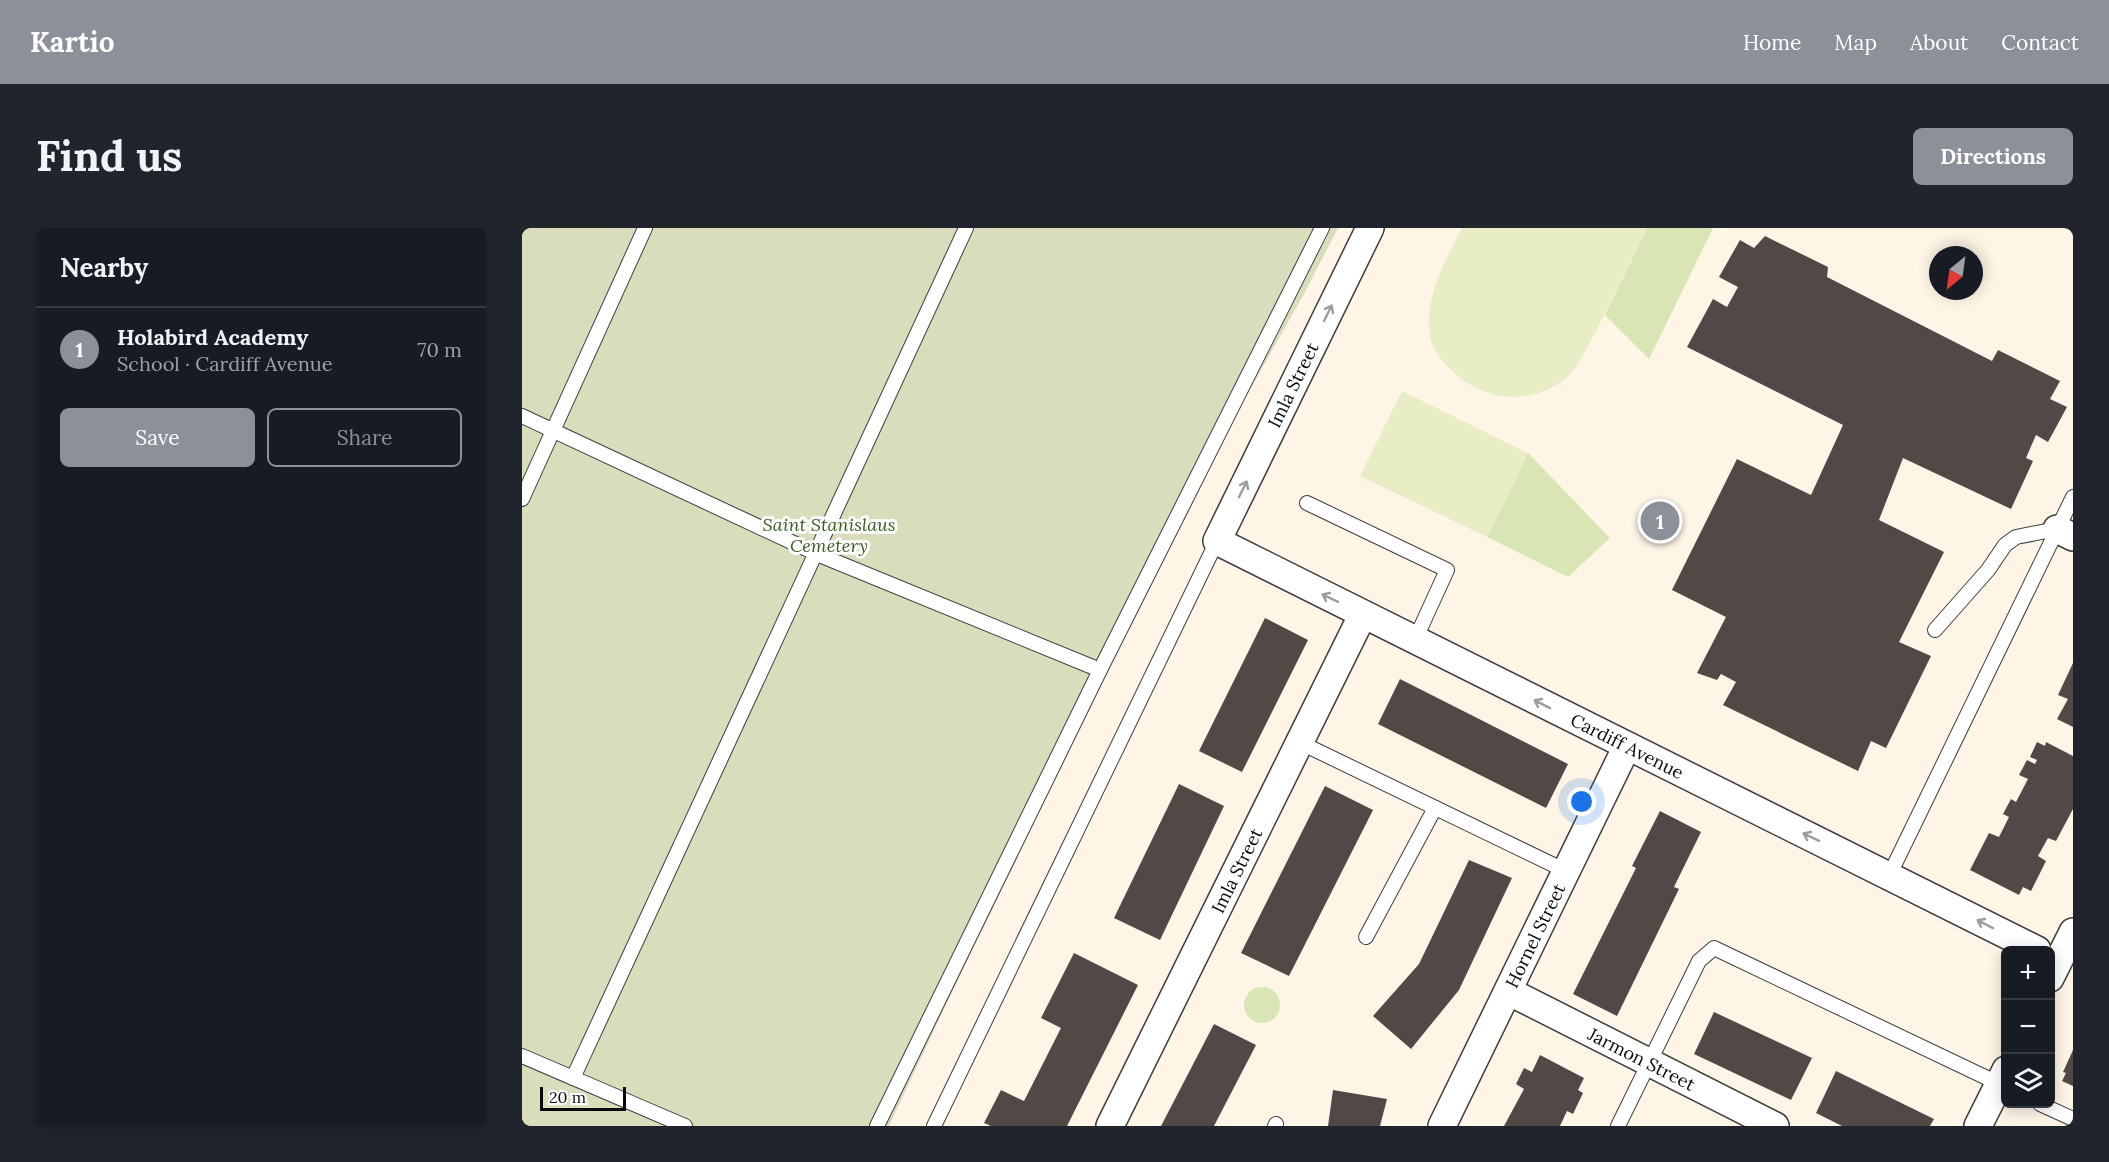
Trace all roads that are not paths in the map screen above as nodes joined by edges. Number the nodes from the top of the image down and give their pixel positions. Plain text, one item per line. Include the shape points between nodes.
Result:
1 (645, 228) edge
2 (966, 228) edge
3 (1322, 228) edge
4 (1370, 228) edge
5 (522, 416) edge
6 (554, 428) junction
7 (2073, 497) edge
8 (522, 499) edge
9 (1307, 502) dead end
10 (2065, 533) edge
11 (1217, 541) junction
12 (817, 554) junction
13 (1363, 614) junction
14 (1935, 630) dead end
15 (1414, 640) junction
16 (1100, 670) junction
17 (1299, 742) junction
18 (1628, 746) junction
19 (1435, 808) junction
20 (1566, 871) junction
21 (1889, 876) junction
22 (2073, 932) edge
23 (1365, 937) dead end
24 (2022, 946) edge
25 (2055, 961) edge
26 (1508, 991) junction
27 (522, 1056) edge
28 (1649, 1062) junction
29 (573, 1078) junction
30 (2001, 1079) edge
31 (2001, 1084) edge
32 (2049, 1108) edge
33 (2073, 1119) edge
34 (685, 1126) edge
35 (877, 1126) edge
36 (934, 1126) edge
37 (1110, 1126) edge
38 (1442, 1126) edge
39 (1617, 1126) edge
40 (1775, 1126) edge
41 (1978, 1126) edge

1 - 6 lane
2 - 12 lane
3 - 16 lane
11 -> 4 street, Imla Street
5 - 6 lane
6 - 8 lane
6 - 12 lane
7 - 10 lane
9 - 15 lane via 1447,570
10 - 14 lane via 2016,537 2005,545
10 - 21 lane
13 -> 11 street, Cardiff Avenue
11 - 36 lane
12 - 16 lane
12 - 29 lane
13 - 15 street, Cardiff Avenue
13 - 17 street, Imla Street
18 -> 15 street, Cardiff Avenue
16 - 35 lane
17 - 19 lane
17 - 37 street, Imla Street
18 - 20 street, Hornel Street
21 -> 18 street, Cardiff Avenue
19 - 20 lane
19 - 23 lane
20 - 26 street, Hornel Street
24 -> 21 street, Cardiff Avenue
22 - 25 street
26 - 28 street, Jarmon Street
26 - 38 street, Hornel Street
27 - 29 lane
28 - 30 lane via 1699,961 1714,948
28 - 39 lane
28 - 40 street, Jarmon Street
29 - 34 lane
31 - 41 street
32 - 33 lane

